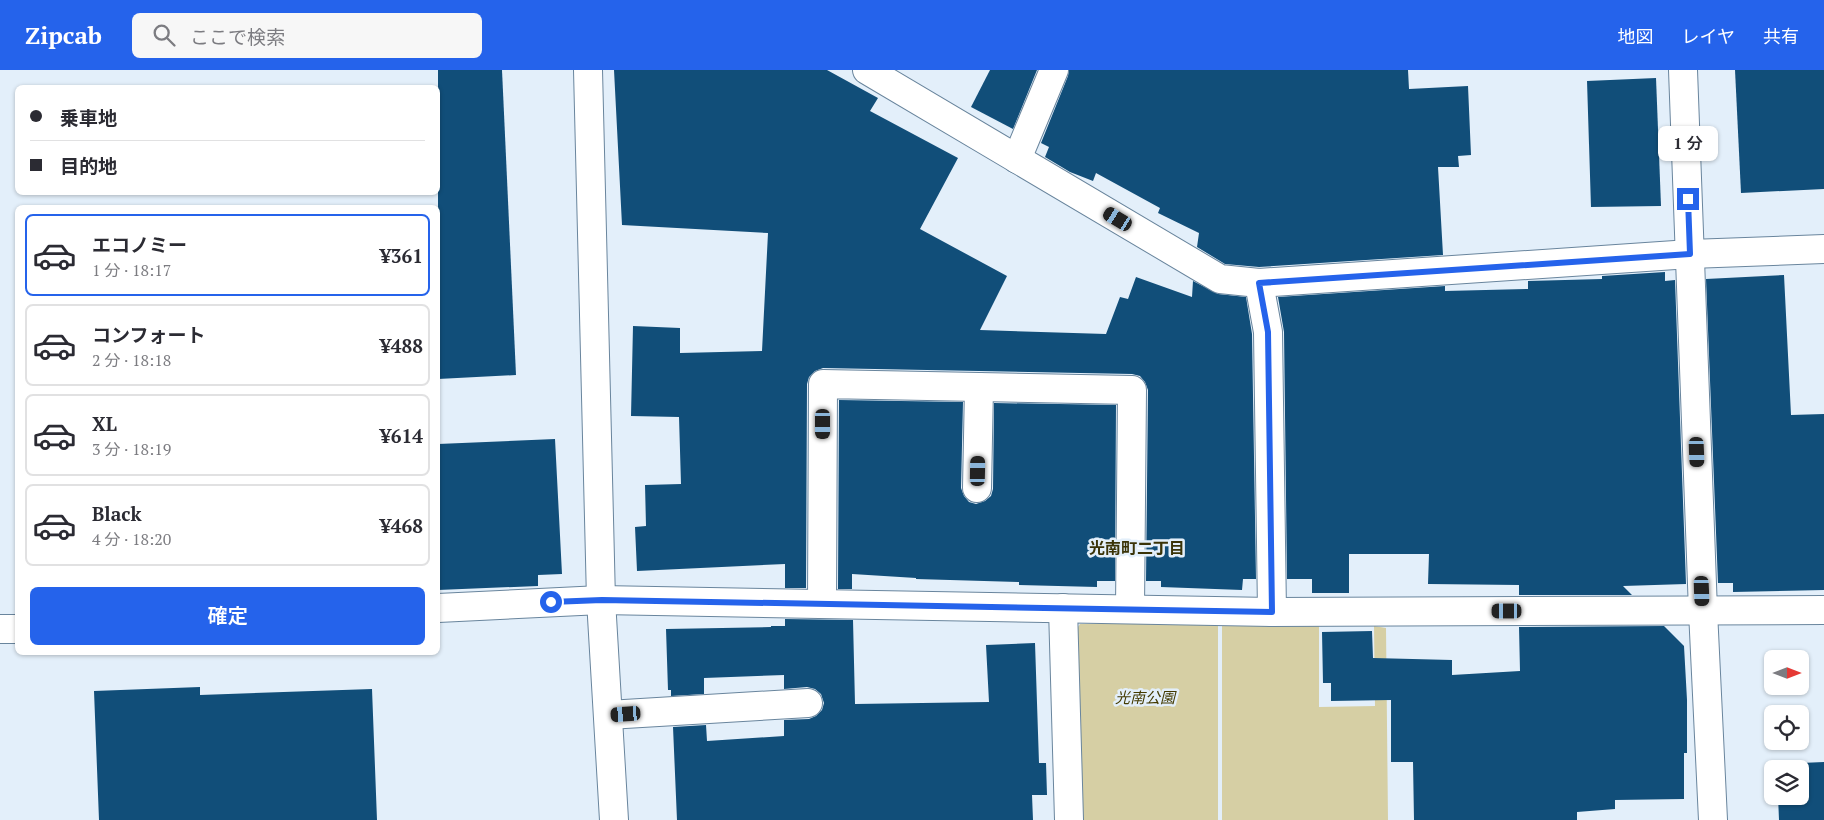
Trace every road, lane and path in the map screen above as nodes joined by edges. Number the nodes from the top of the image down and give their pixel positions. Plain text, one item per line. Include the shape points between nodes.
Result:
1 (588, 70) edge
2 (867, 70) edge
3 (1054, 70) edge
4 (1683, 70) edge
5 (1017, 159) junction
6 (1824, 249) edge
7 (1690, 254) junction
8 (1259, 283) junction
9 (979, 387) junction
10 (977, 488) dead end
11 (602, 600) junction
12 (822, 604) junction
13 (440, 608) edge
14 (1063, 608) junction
15 (1130, 609) junction
16 (1824, 610) edge
17 (1703, 611) junction
18 (1272, 612) junction
19 (15, 628) edge
20 (0, 629) edge
21 (808, 703) dead end
22 (608, 715) junction
23 (614, 820) edge
24 (1069, 820) edge
25 (1713, 820) edge

1 - 11 street
2 - 5 street
3 - 5 street
4 - 7 street
5 - 8 street via 1220,279
6 - 7 street
7 - 8 street
7 - 17 street
8 - 18 street via 1268,332
9 - 10 street
9 - 12 street via 823,384
9 - 15 street via 1132,390
11 - 12 street
11 - 13 street
11 - 22 street
12 - 14 street
14 - 15 street
14 - 24 street
15 - 18 street
16 - 17 street
17 - 18 street
17 - 25 street
19 - 20 street
21 - 22 street
22 - 23 street

